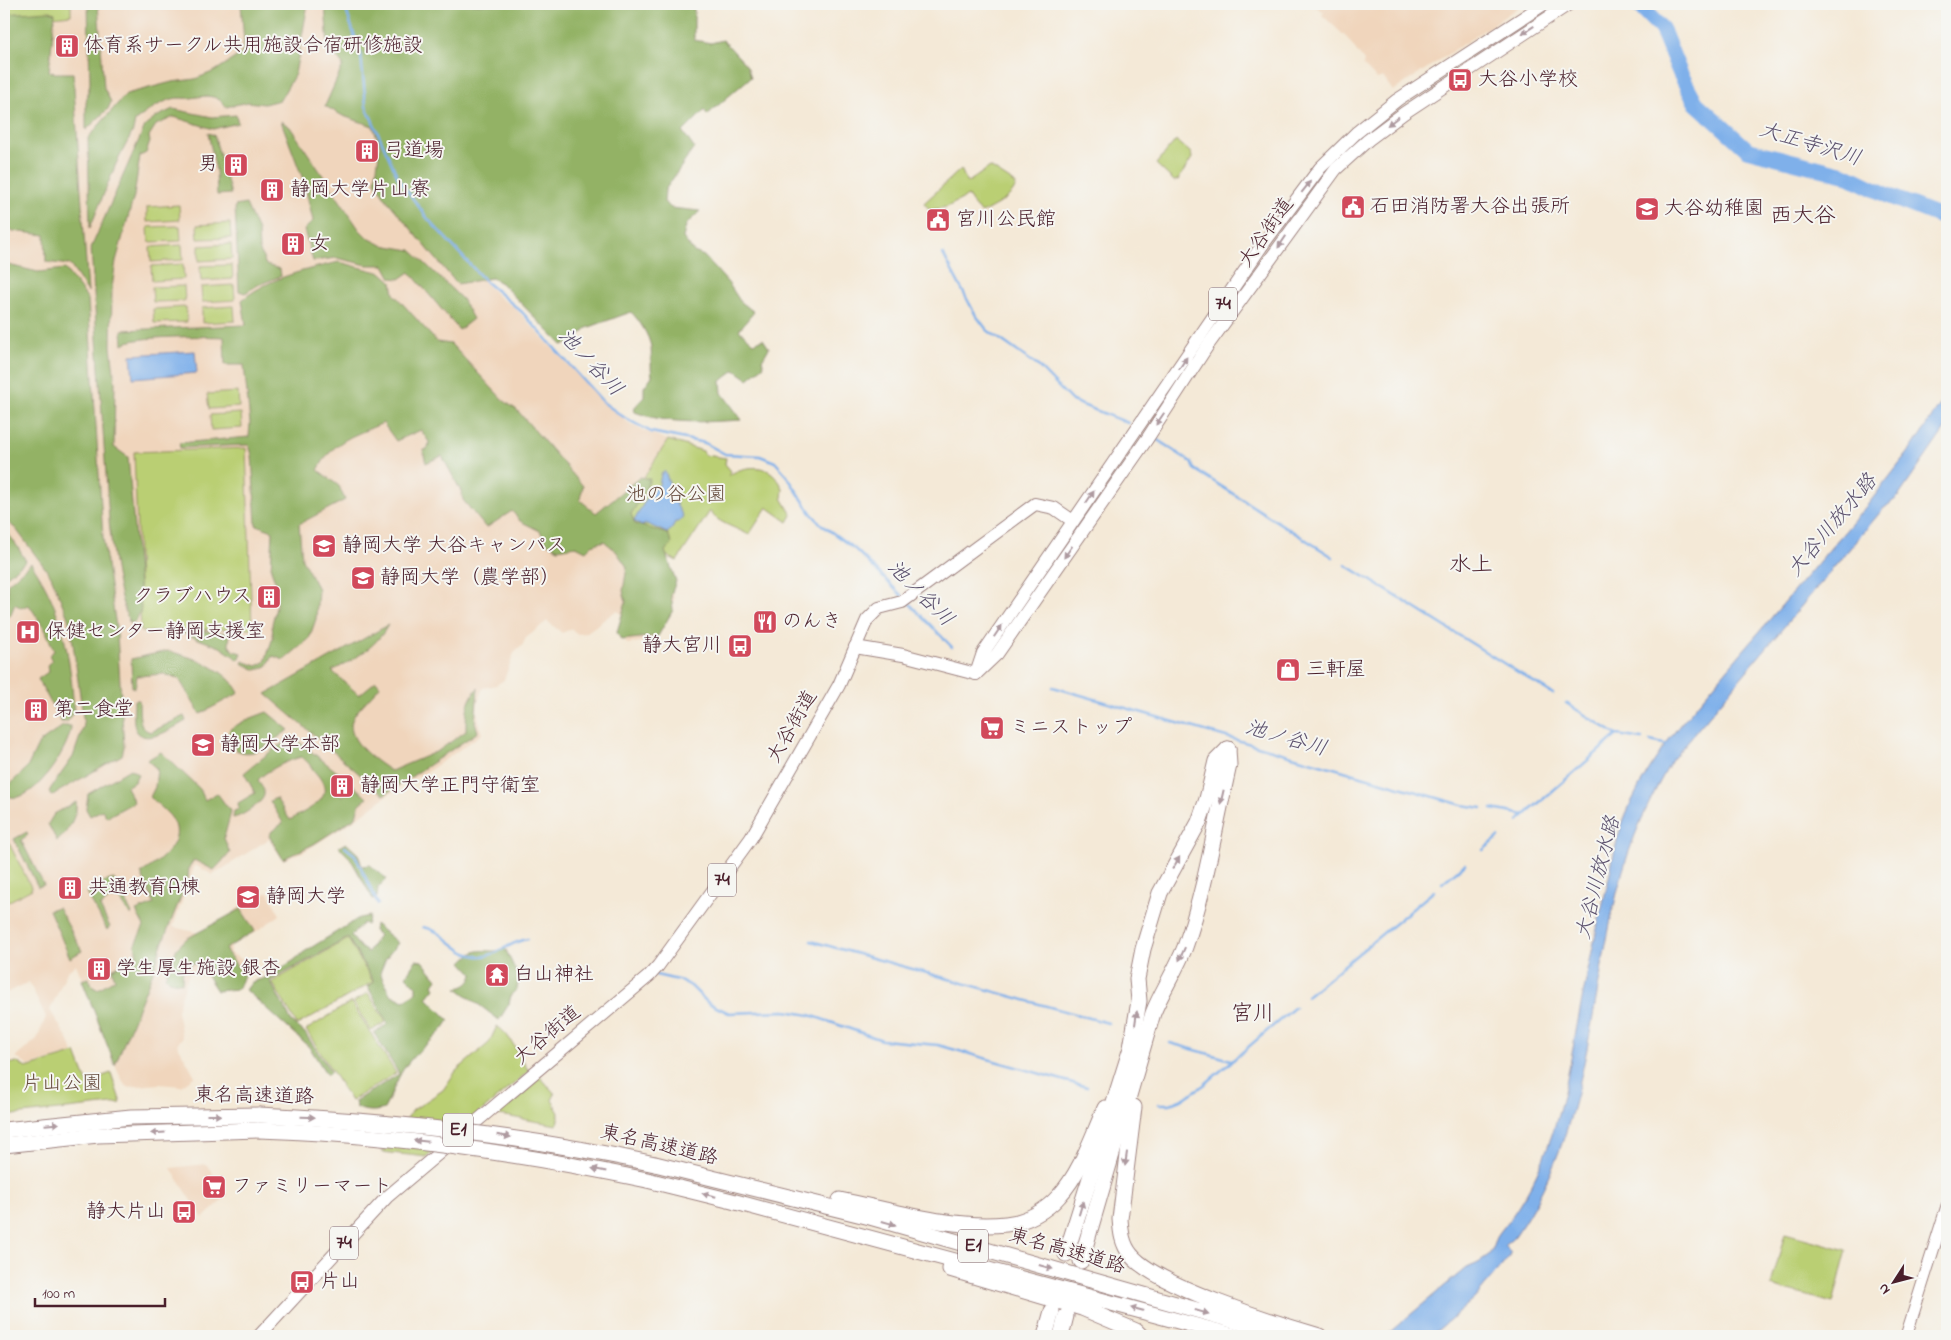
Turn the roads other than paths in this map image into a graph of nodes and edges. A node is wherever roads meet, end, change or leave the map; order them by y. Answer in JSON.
{"nodes":[{"id":1,"x":1544,"y":4,"type":"edge"},
{"id":2,"x":1569,"y":4,"type":"edge"},
{"id":3,"x":1073,"y":521,"type":"junction"},
{"id":4,"x":855,"y":647,"type":"junction"},
{"id":5,"x":976,"y":674,"type":"junction"},
{"id":6,"x":1135,"y":1056,"type":"junction"},
{"id":7,"x":259,"y":1123,"type":"junction"},
{"id":8,"x":4,"y":1130,"type":"edge"},
{"id":9,"x":4,"y":1145,"type":"edge"},
{"id":10,"x":705,"y":1176,"type":"junction"},
{"id":11,"x":732,"y":1201,"type":"junction"},
{"id":12,"x":1947,"y":1206,"type":"edge"},
{"id":13,"x":1066,"y":1254,"type":"dead end"},
{"id":14,"x":1081,"y":1261,"type":"dead end"},
{"id":15,"x":259,"y":1336,"type":"edge"},
{"id":16,"x":1045,"y":1336,"type":"edge"},
{"id":17,"x":1061,"y":1336,"type":"edge"},
{"id":18,"x":1141,"y":1336,"type":"edge"},
{"id":19,"x":1234,"y":1336,"type":"edge"},
{"id":20,"x":1288,"y":1336,"type":"edge"},
{"id":21,"x":1317,"y":1336,"type":"edge"},
{"id":22,"x":1906,"y":1336,"type":"edge"}],
"edges":[{"from":3,"to":1,"type":"main road","name":"大谷街道","number":"74","one_way":true},
{"from":2,"to":5,"type":"main road","name":"大谷街道","number":"74","one_way":true},
{"from":3,"to":4,"type":"main road","name":"大谷街道","number":"74"},
{"from":5,"to":3,"type":"main road","name":"大谷街道","number":"74","one_way":true},
{"from":4,"to":5,"type":"main road"},
{"from":4,"to":15,"type":"main road","name":"大谷街道","number":"74"},
{"from":6,"to":6,"type":"highway","one_way":true},
{"from":6,"to":10,"type":"highway"},
{"from":13,"to":6,"type":"highway","one_way":true},
{"from":6,"to":14,"type":"highway"},
{"from":6,"to":21,"type":"highway","one_way":true},
{"from":8,"to":7,"type":"highway","name":"東名高速道路","number":"E1","one_way":true},
{"from":7,"to":9,"type":"highway","name":"東名高速道路","number":"E1","one_way":true},
{"from":7,"to":10,"type":"highway","name":"東名高速道路","number":"E1","one_way":true,"bridge":true},
{"from":11,"to":7,"type":"highway","name":"東名高速道路","number":"E1","one_way":true,"bridge":true},
{"from":10,"to":20,"type":"highway","name":"東名高速道路","number":"E1","one_way":true},
{"from":11,"to":18,"type":"highway"},
{"from":19,"to":11,"type":"highway","name":"東名高速道路","number":"E1","one_way":true},
{"from":12,"to":22,"type":"main road"},
{"from":16,"to":17,"type":"highway"}]}
